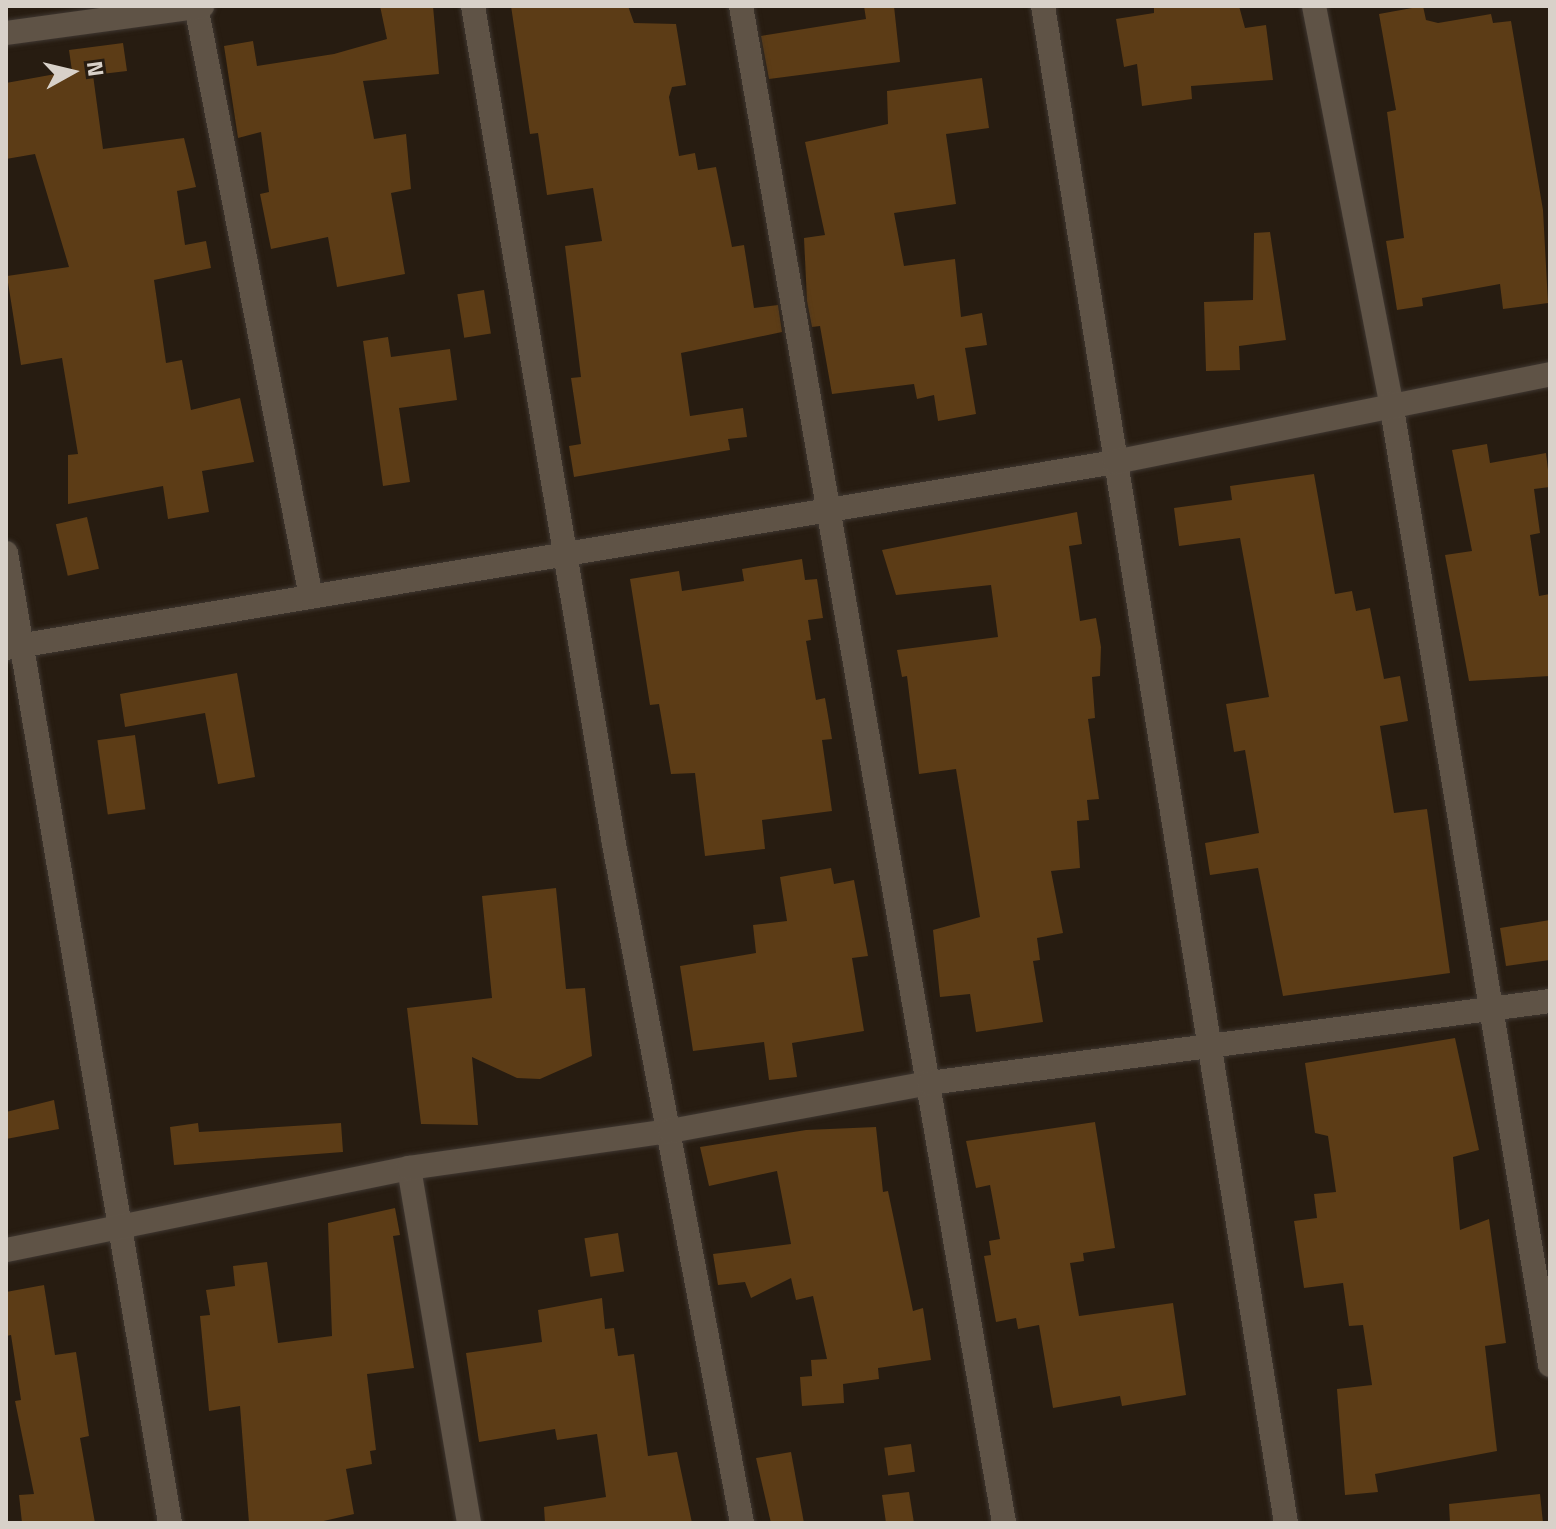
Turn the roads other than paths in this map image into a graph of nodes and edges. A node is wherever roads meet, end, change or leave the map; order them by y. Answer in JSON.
{"nodes":[{"id":1,"x":198,"y":6,"type":"edge"},
{"id":2,"x":473,"y":6,"type":"edge"},
{"id":3,"x":741,"y":6,"type":"edge"},
{"id":4,"x":1043,"y":6,"type":"edge"},
{"id":5,"x":1314,"y":6,"type":"edge"},
{"id":6,"x":6,"y":33,"type":"edge"},
{"id":7,"x":1550,"y":374,"type":"edge"},
{"id":8,"x":1391,"y":403,"type":"junction"},
{"id":9,"x":1115,"y":462,"type":"junction"},
{"id":10,"x":833,"y":509,"type":"junction"},
{"id":11,"x":6,"y":553,"type":"edge"},
{"id":12,"x":565,"y":554,"type":"junction"},
{"id":13,"x":311,"y":597,"type":"junction"},
{"id":14,"x":14,"y":646,"type":"edge"},
{"id":15,"x":1550,"y":1001,"type":"edge"},
{"id":16,"x":1492,"y":1011,"type":"junction"},
{"id":17,"x":1209,"y":1046,"type":"junction"},
{"id":18,"x":929,"y":1083,"type":"junction"},
{"id":19,"x":670,"y":1131,"type":"junction"},
{"id":20,"x":409,"y":1168,"type":"junction"},
{"id":21,"x":119,"y":1227,"type":"junction"},
{"id":22,"x":6,"y":1250,"type":"edge"},
{"id":23,"x":1550,"y":1365,"type":"edge"},
{"id":24,"x":170,"y":1523,"type":"edge"},
{"id":25,"x":469,"y":1523,"type":"edge"},
{"id":26,"x":742,"y":1523,"type":"edge"},
{"id":27,"x":1004,"y":1523,"type":"edge"},
{"id":28,"x":1286,"y":1523,"type":"edge"}],
"edges":[{"from":1,"to":6,"type":"street"},
{"from":1,"to":13,"type":"street"},
{"from":2,"to":12,"type":"street"},
{"from":3,"to":10,"type":"street"},
{"from":4,"to":9,"type":"street"},
{"from":5,"to":8,"type":"street"},
{"from":7,"to":8,"type":"street"},
{"from":8,"to":9,"type":"street"},
{"from":8,"to":16,"type":"street"},
{"from":9,"to":10,"type":"street"},
{"from":9,"to":17,"type":"street"},
{"from":10,"to":12,"type":"street"},
{"from":10,"to":18,"type":"street"},
{"from":11,"to":14,"type":"street"},
{"from":12,"to":13,"type":"street"},
{"from":12,"to":19,"type":"street"},
{"from":13,"to":14,"type":"street"},
{"from":14,"to":21,"type":"street"},
{"from":15,"to":16,"type":"street"},
{"from":16,"to":17,"type":"street"},
{"from":16,"to":23,"type":"street"},
{"from":17,"to":18,"type":"street"},
{"from":17,"to":28,"type":"street"},
{"from":18,"to":19,"type":"street"},
{"from":18,"to":27,"type":"street"},
{"from":19,"to":20,"type":"street"},
{"from":19,"to":26,"type":"street"},
{"from":20,"to":21,"type":"street"},
{"from":20,"to":25,"type":"street"},
{"from":21,"to":22,"type":"street"},
{"from":21,"to":24,"type":"street"}]}
